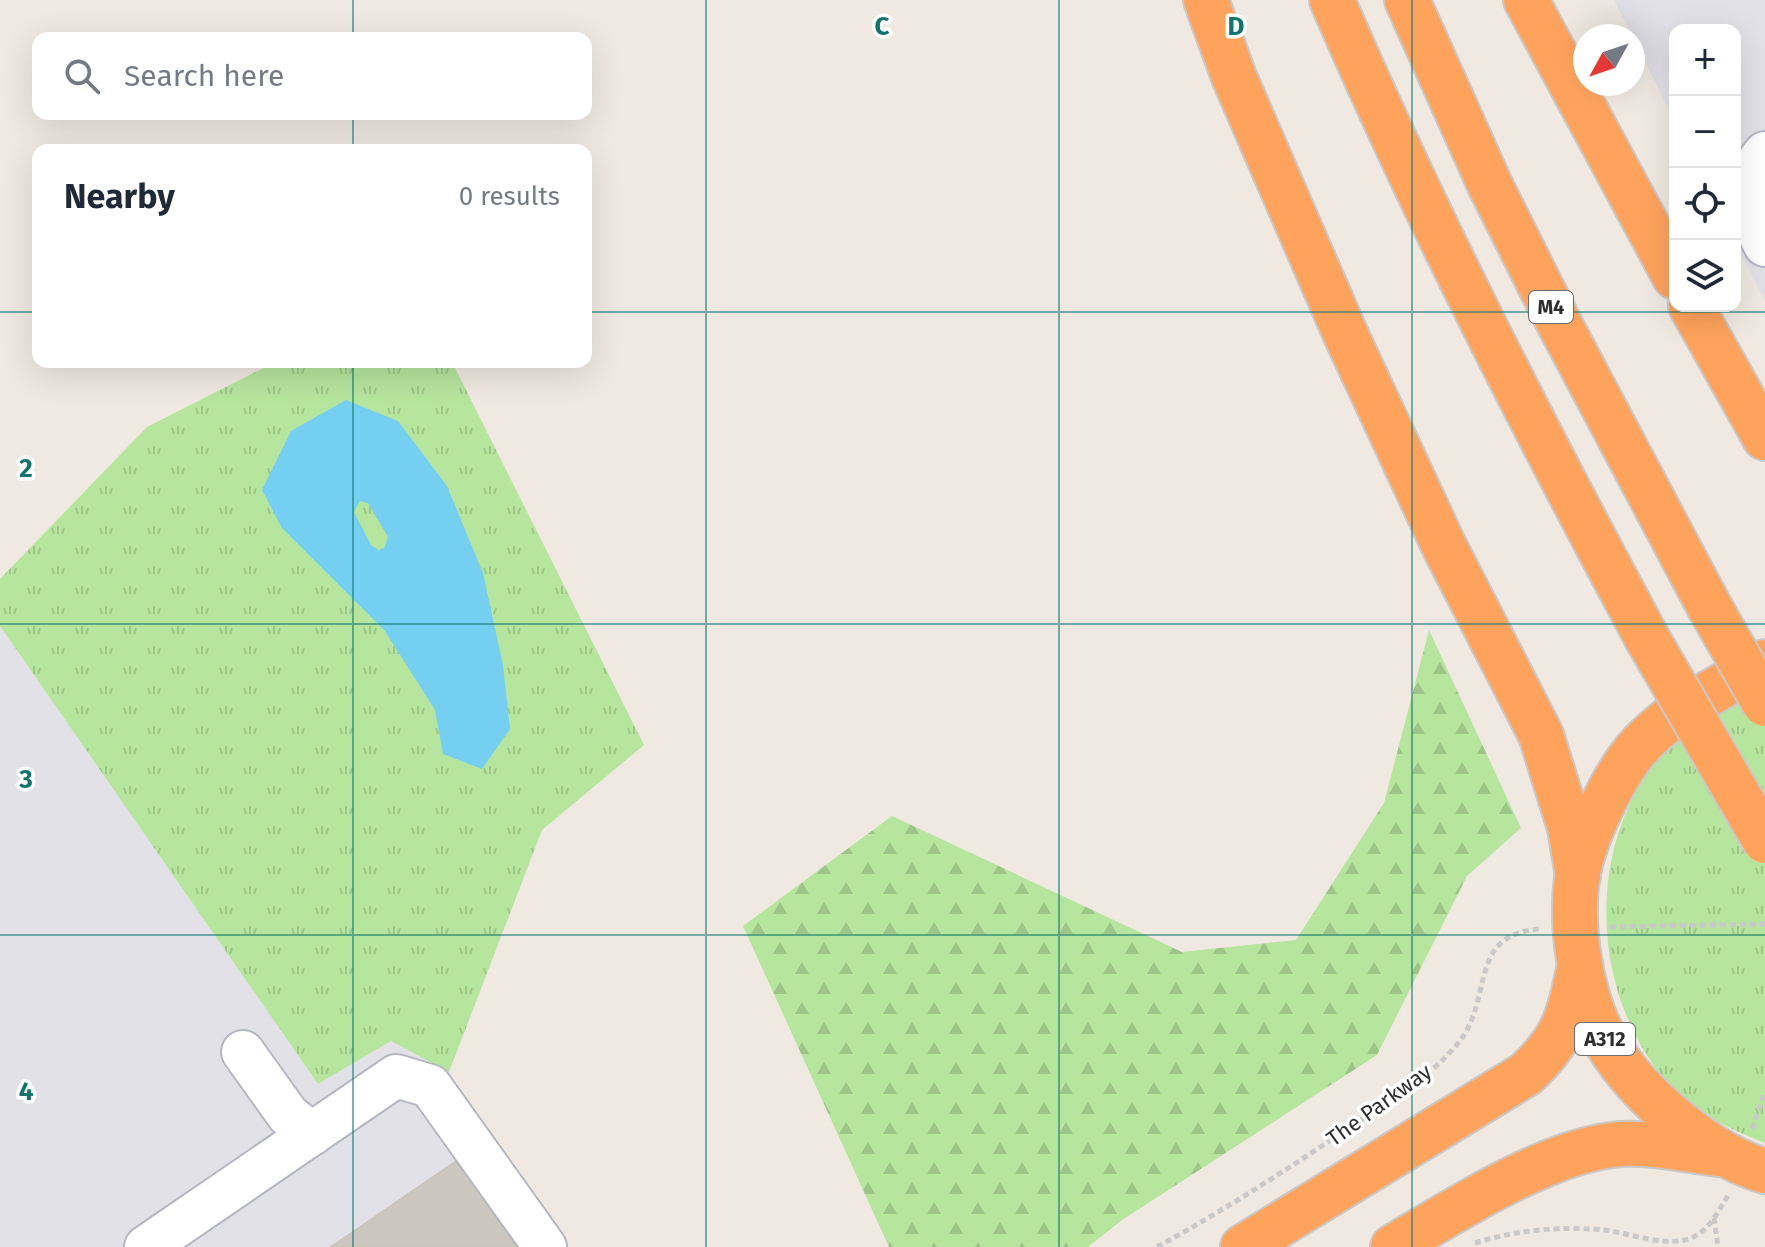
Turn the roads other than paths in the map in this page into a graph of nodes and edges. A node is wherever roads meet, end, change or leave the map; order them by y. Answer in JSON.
{"nodes":[{"id":1,"x":1206,"y":0,"type":"edge"},
{"id":2,"x":1332,"y":0,"type":"edge"},
{"id":3,"x":1407,"y":0,"type":"edge"},
{"id":4,"x":1526,"y":0,"type":"edge"},
{"id":5,"x":1765,"y":153,"type":"edge"},
{"id":6,"x":1765,"y":245,"type":"edge"},
{"id":7,"x":1669,"y":266,"type":"edge"},
{"id":8,"x":1694,"y":312,"type":"edge"},
{"id":9,"x":1765,"y":438,"type":"edge"},
{"id":10,"x":1765,"y":662,"type":"edge"},
{"id":11,"x":1765,"y":704,"type":"edge"},
{"id":12,"x":1765,"y":841,"type":"edge"},
{"id":13,"x":1578,"y":876,"type":"junction"},
{"id":14,"x":1580,"y":965,"type":"junction"},
{"id":15,"x":243,"y":1052,"type":"dead end"},
{"id":16,"x":312,"y":1134,"type":"junction"},
{"id":17,"x":1748,"y":1167,"type":"edge"},
{"id":18,"x":146,"y":1247,"type":"edge"},
{"id":19,"x":545,"y":1247,"type":"edge"},
{"id":20,"x":1243,"y":1247,"type":"edge"},
{"id":21,"x":1393,"y":1247,"type":"edge"}],
"edges":[{"from":1,"to":13,"type":"highway"},
{"from":2,"to":12,"type":"highway","bridge":true},
{"from":3,"to":11,"type":"highway","number":"M4","bridge":true},
{"from":4,"to":7,"type":"highway"},
{"from":5,"to":6,"type":"lane"},
{"from":8,"to":9,"type":"highway"},
{"from":10,"to":13,"type":"highway","number":"A312"},
{"from":13,"to":14,"type":"highway","number":"A312"},
{"from":14,"to":17,"type":"highway","number":"A312"},
{"from":14,"to":20,"type":"highway","name":"The Parkway","number":"A312"},
{"from":15,"to":16,"type":"lane"},
{"from":16,"to":18,"type":"lane"},
{"from":16,"to":19,"type":"lane"},
{"from":17,"to":21,"type":"highway"}]}
